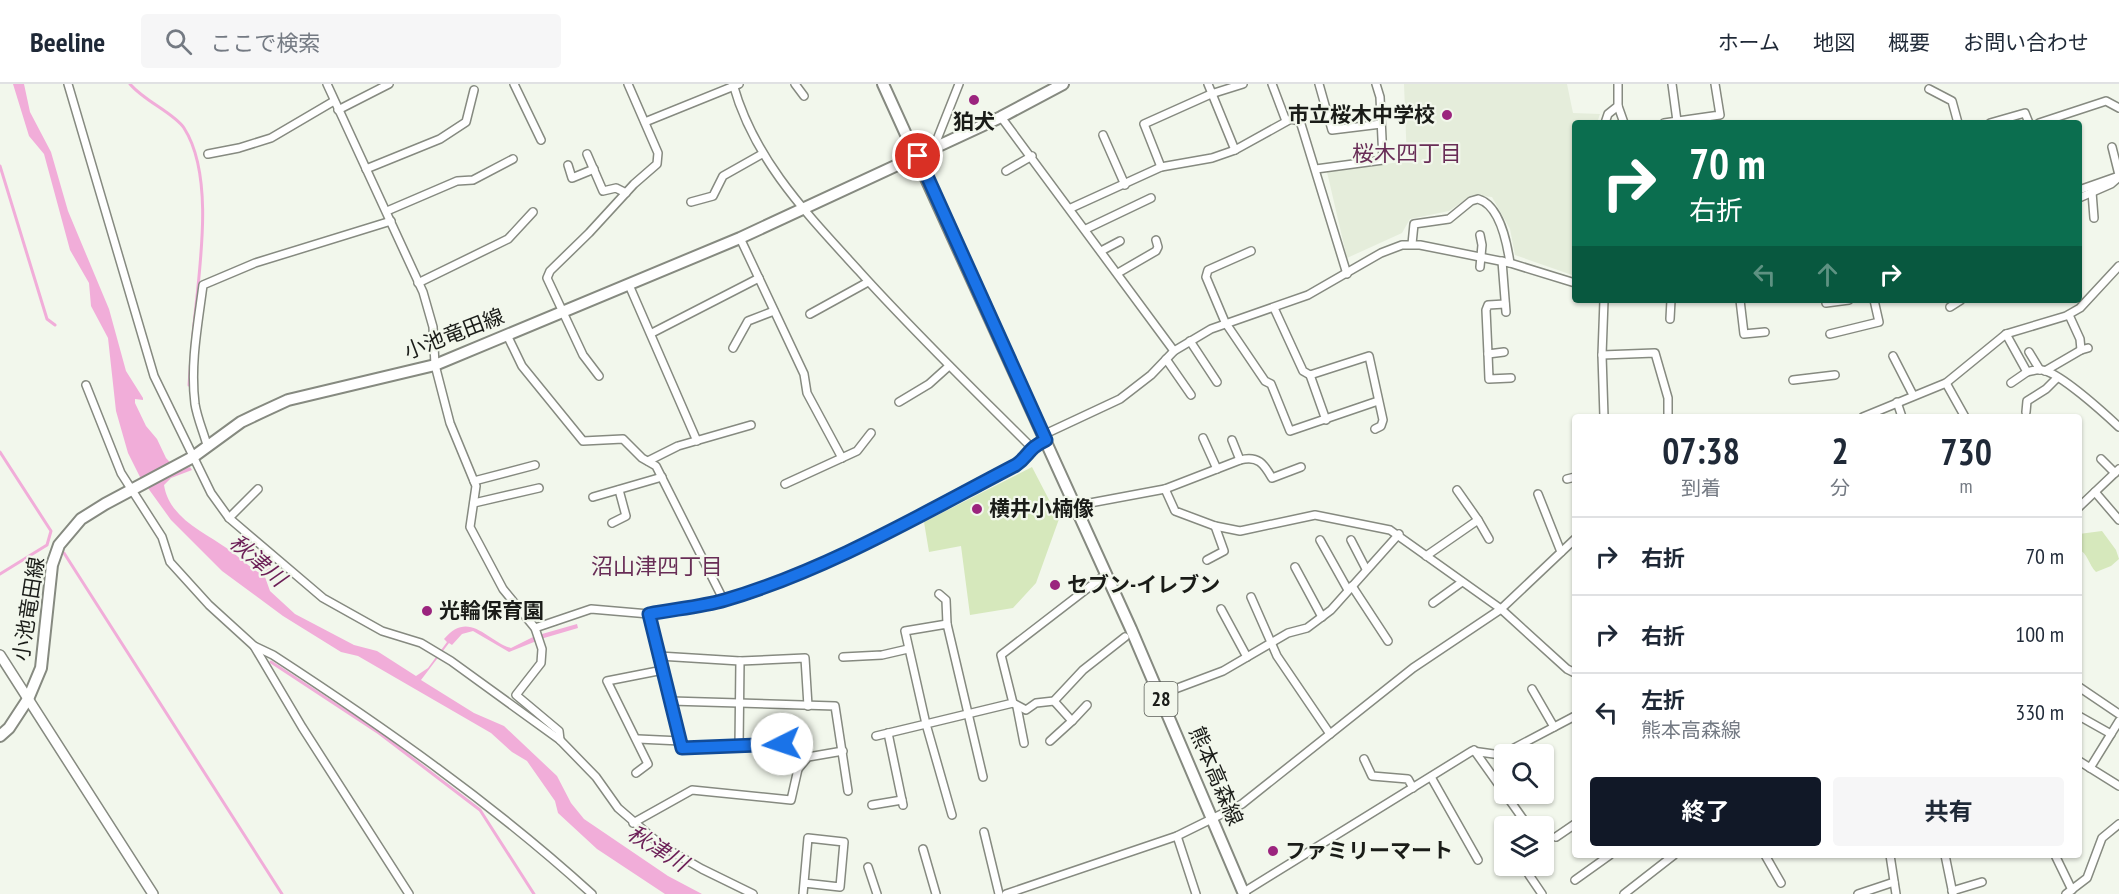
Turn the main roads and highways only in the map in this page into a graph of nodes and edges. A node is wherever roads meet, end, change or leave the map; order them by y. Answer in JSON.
{"nodes":[{"id":1,"x":883,"y":84,"type":"edge"},
{"id":2,"x":1063,"y":84,"type":"edge"},
{"id":3,"x":918,"y":156,"type":"junction"},
{"id":4,"x":0,"y":736,"type":"edge"},
{"id":5,"x":1244,"y":893,"type":"edge"}],
"edges":[{"from":1,"to":3,"type":"main road","name":"熊本高森線","number":"28"},
{"from":2,"to":3,"type":"main road","name":"小池竜田線"},
{"from":3,"to":4,"type":"main road","name":"小池竜田線"},
{"from":3,"to":5,"type":"main road","name":"熊本高森線","number":"28"}]}
